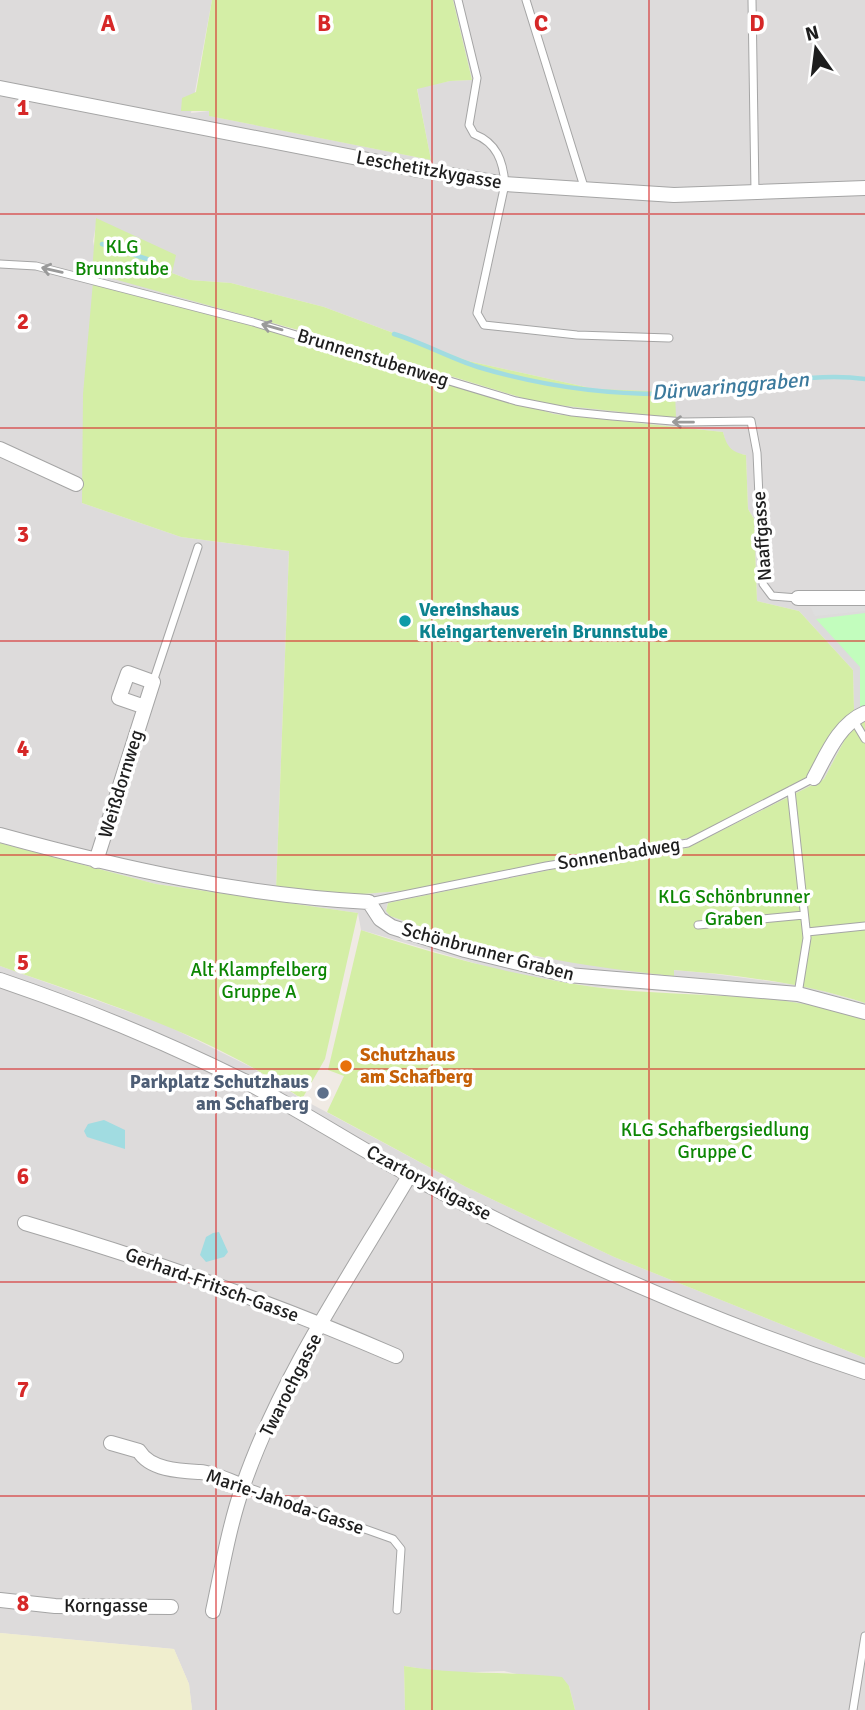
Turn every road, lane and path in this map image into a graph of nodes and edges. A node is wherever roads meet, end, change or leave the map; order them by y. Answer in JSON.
{"nodes":[{"id":1,"x":458,"y":0,"type":"edge"},
{"id":2,"x":526,"y":0,"type":"edge"},
{"id":3,"x":752,"y":0,"type":"edge"},
{"id":4,"x":0,"y":88,"type":"edge"},
{"id":5,"x":505,"y":184,"type":"junction"},
{"id":6,"x":865,"y":188,"type":"edge"},
{"id":7,"x":585,"y":190,"type":"junction"},
{"id":8,"x":755,"y":192,"type":"junction"},
{"id":9,"x":0,"y":264,"type":"edge"},
{"id":10,"x":669,"y":338,"type":"dead end"},
{"id":11,"x":751,"y":421,"type":"joint"},
{"id":12,"x":0,"y":449,"type":"edge"},
{"id":13,"x":76,"y":484,"type":"dead end"},
{"id":14,"x":198,"y":547,"type":"dead end"},
{"id":15,"x":797,"y":598,"type":"joint"},
{"id":16,"x":865,"y":598,"type":"edge"},
{"id":17,"x":153,"y":682,"type":"junction"},
{"id":18,"x":145,"y":707,"type":"junction"},
{"id":19,"x":859,"y":716,"type":"edge"},
{"id":20,"x":865,"y":739,"type":"edge"},
{"id":21,"x":814,"y":778,"type":"joint"},
{"id":22,"x":791,"y":790,"type":"junction"},
{"id":23,"x":0,"y":835,"type":"edge"},
{"id":24,"x":96,"y":861,"type":"junction"},
{"id":25,"x":369,"y":902,"type":"junction"},
{"id":26,"x":804,"y":915,"type":"junction"},
{"id":27,"x":698,"y":925,"type":"dead end"},
{"id":28,"x":865,"y":926,"type":"edge"},
{"id":29,"x":807,"y":932,"type":"junction"},
{"id":30,"x":0,"y":980,"type":"edge"},
{"id":31,"x":798,"y":994,"type":"junction"},
{"id":32,"x":862,"y":1008,"type":"edge"},
{"id":33,"x":410,"y":1176,"type":"junction"},
{"id":34,"x":25,"y":1223,"type":"dead end"},
{"id":35,"x":321,"y":1324,"type":"junction"},
{"id":36,"x":396,"y":1356,"type":"dead end"},
{"id":37,"x":865,"y":1372,"type":"edge"},
{"id":38,"x":111,"y":1443,"type":"dead end"},
{"id":39,"x":243,"y":1486,"type":"junction"},
{"id":40,"x":0,"y":1600,"type":"edge"},
{"id":41,"x":171,"y":1607,"type":"dead end"},
{"id":42,"x":397,"y":1610,"type":"dead end"},
{"id":43,"x":213,"y":1611,"type":"dead end"},
{"id":44,"x":865,"y":1636,"type":"edge"},
{"id":45,"x":853,"y":1710,"type":"edge"}],
"edges":[{"from":1,"to":5,"type":"lane"},
{"from":2,"to":7,"type":"lane"},
{"from":3,"to":8,"type":"lane"},
{"from":4,"to":5,"type":"street","name":"Leschetitzkygasse"},
{"from":5,"to":7,"type":"street","name":"Leschetitzkygasse"},
{"from":5,"to":10,"type":"lane"},
{"from":6,"to":8,"type":"street","name":"Leschetitzkygasse"},
{"from":7,"to":8,"type":"street","name":"Leschetitzkygasse"},
{"from":11,"to":9,"type":"lane","name":"Brunnenstubenweg","one_way":true},
{"from":11,"to":15,"type":"lane","name":"Naaffgasse"},
{"from":12,"to":13,"type":"street"},
{"from":14,"to":17,"type":"lane","name":"Weißdornweg"},
{"from":15,"to":16,"type":"street","name":"Naaffgasse"},
{"from":17,"to":18,"type":"street","name":"Weißdornweg"},
{"from":17,"to":18,"type":"street","name":"Weißdornweg"},
{"from":18,"to":24,"type":"street","name":"Weißdornweg"},
{"from":19,"to":20,"type":"lane"},
{"from":19,"to":21,"type":"street","name":"Sonnenbadweg"},
{"from":21,"to":22,"type":"lane","name":"Sonnenbadweg"},
{"from":22,"to":25,"type":"lane","name":"Sonnenbadweg"},
{"from":22,"to":26,"type":"lane"},
{"from":23,"to":24,"type":"street"},
{"from":24,"to":25,"type":"street"},
{"from":25,"to":31,"type":"street","name":"Schönbrunner Graben"},
{"from":26,"to":27,"type":"lane"},
{"from":26,"to":29,"type":"lane"},
{"from":28,"to":29,"type":"lane"},
{"from":29,"to":31,"type":"lane"},
{"from":30,"to":33,"type":"street","name":"Czartoryskigasse"},
{"from":31,"to":32,"type":"street","name":"Schönbrunner Graben"},
{"from":33,"to":35,"type":"street","name":"Twarochgasse"},
{"from":33,"to":37,"type":"street","name":"Czartoryskigasse"},
{"from":34,"to":35,"type":"street","name":"Gerhard-Fritsch-Gasse"},
{"from":35,"to":36,"type":"street","name":"Gerhard-Fritsch-Gasse"},
{"from":35,"to":39,"type":"street","name":"Twarochgasse"},
{"from":38,"to":39,"type":"street","name":"Marie-Jahoda-Gasse"},
{"from":39,"to":42,"type":"lane","name":"Marie-Jahoda-Gasse"},
{"from":39,"to":43,"type":"street","name":"Twarochgasse"},
{"from":40,"to":41,"type":"street","name":"Korngasse"},
{"from":44,"to":45,"type":"lane"}]}
